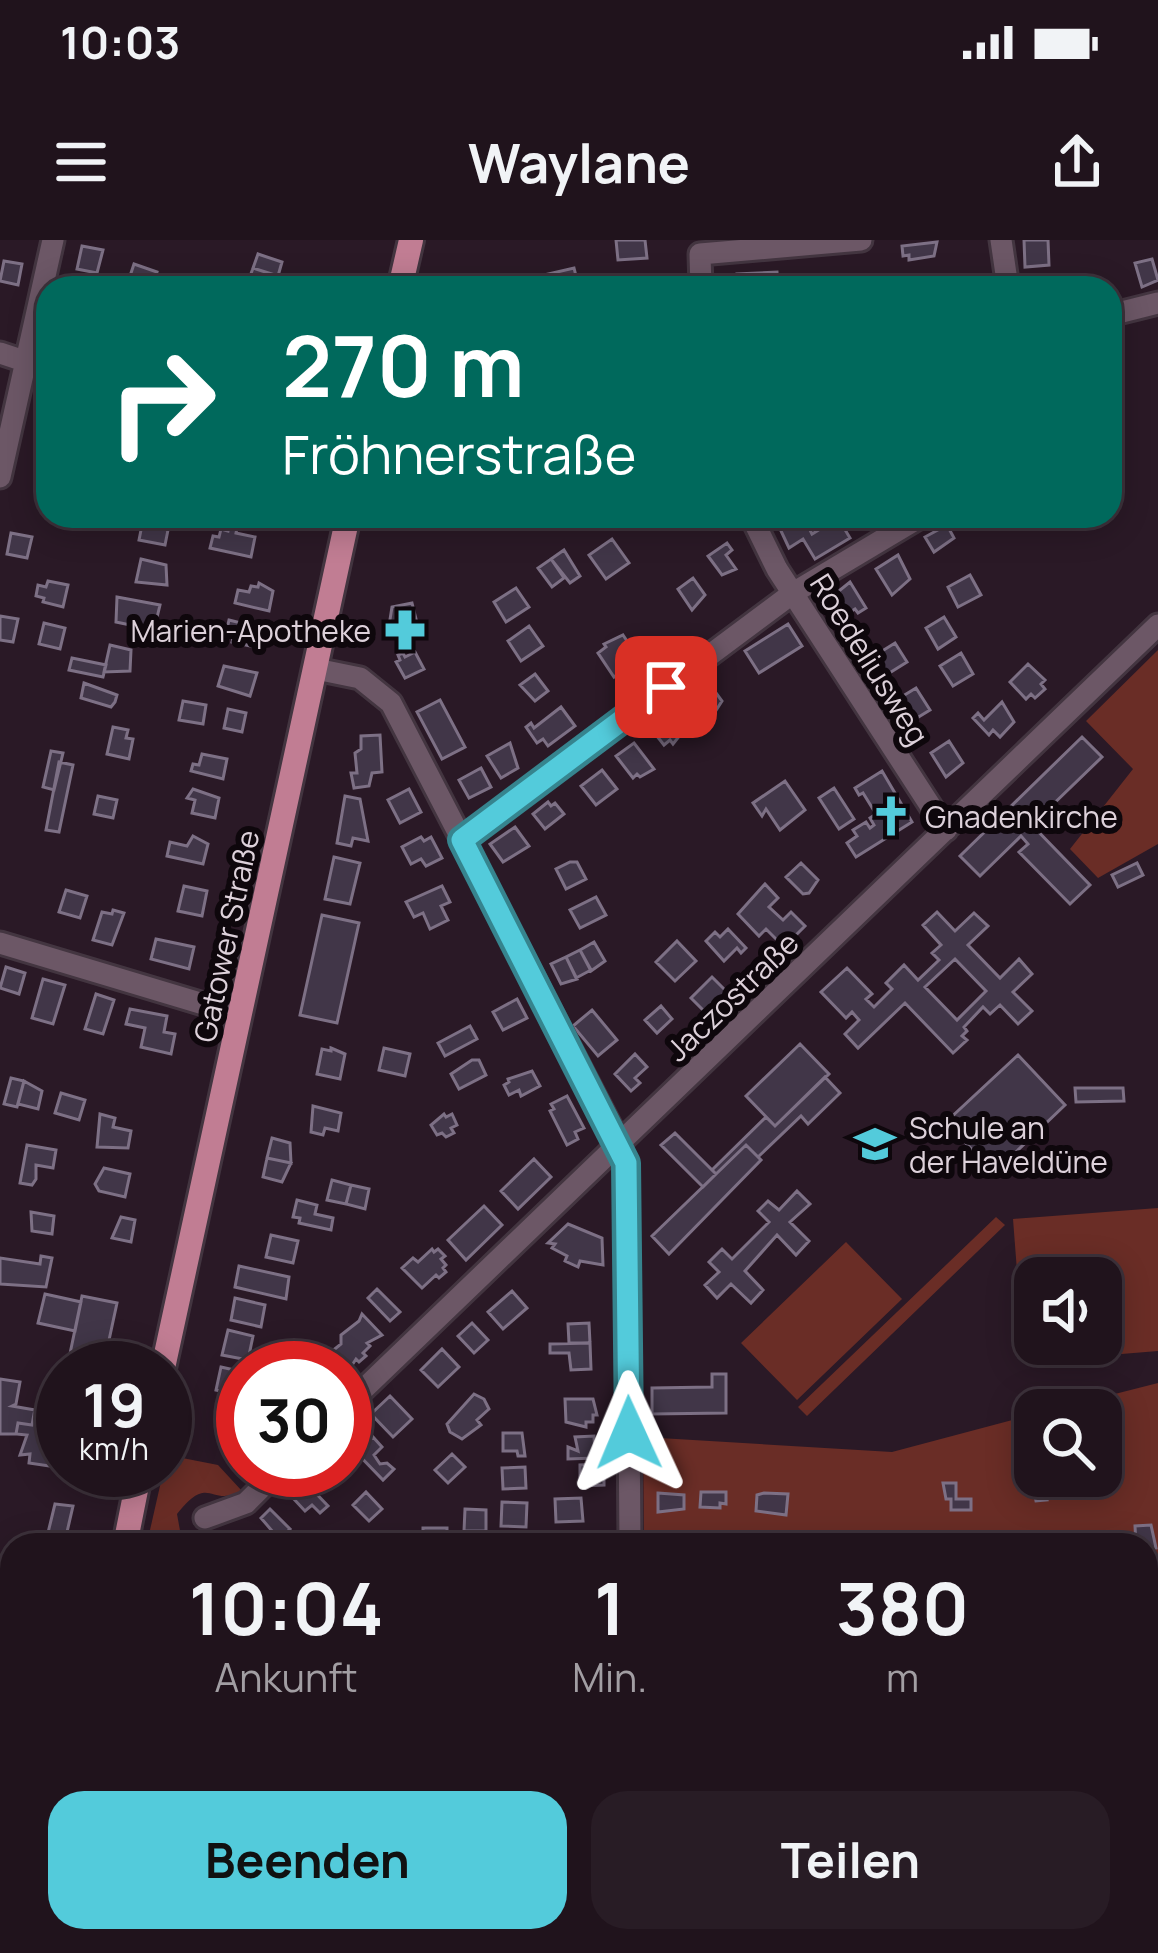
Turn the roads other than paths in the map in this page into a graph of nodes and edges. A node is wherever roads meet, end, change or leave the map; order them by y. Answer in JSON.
{"nodes":[{"id":1,"x":53,"y":240,"type":"edge"},
{"id":2,"x":411,"y":240,"type":"edge"},
{"id":3,"x":861,"y":240,"type":"edge"},
{"id":4,"x":1001,"y":240,"type":"edge"},
{"id":5,"x":45,"y":276,"type":"edge"},
{"id":6,"x":403,"y":276,"type":"edge"},
{"id":7,"x":701,"y":276,"type":"edge"},
{"id":8,"x":1006,"y":276,"type":"edge"},
{"id":9,"x":1158,"y":302,"type":"edge"},
{"id":10,"x":1122,"y":312,"type":"edge"},
{"id":11,"x":36,"y":316,"type":"edge"},
{"id":12,"x":0,"y":352,"type":"edge"},
{"id":13,"x":26,"y":361,"type":"junction"},
{"id":14,"x":36,"y":365,"type":"edge"},
{"id":15,"x":0,"y":477,"type":"edge"},
{"id":16,"x":345,"y":528,"type":"edge"},
{"id":17,"x":758,"y":528,"type":"edge"},
{"id":18,"x":902,"y":528,"type":"edge"},
{"id":19,"x":793,"y":593,"type":"junction"},
{"id":20,"x":1158,"y":625,"type":"edge"},
{"id":21,"x":316,"y":669,"type":"junction"},
{"id":22,"x":946,"y":830,"type":"junction"},
{"id":23,"x":462,"y":840,"type":"junction"},
{"id":24,"x":0,"y":943,"type":"edge"},
{"id":25,"x":240,"y":1015,"type":"junction"},
{"id":26,"x":620,"y":1145,"type":"junction"},
{"id":27,"x":169,"y":1341,"type":"edge"},
{"id":28,"x":372,"y":1381,"type":"edge"},
{"id":29,"x":135,"y":1497,"type":"edge"},
{"id":30,"x":251,"y":1497,"type":"edge"},
{"id":31,"x":206,"y":1518,"type":"dead end"},
{"id":32,"x":127,"y":1533,"type":"edge"},
{"id":33,"x":630,"y":1533,"type":"edge"}],
"edges":[{"from":1,"to":5,"type":"street"},
{"from":2,"to":6,"type":"main road"},
{"from":3,"to":7,"type":"street"},
{"from":4,"to":8,"type":"street"},
{"from":9,"to":10,"type":"street"},
{"from":11,"to":13,"type":"street"},
{"from":12,"to":13,"type":"street"},
{"from":13,"to":14,"type":"street"},
{"from":13,"to":15,"type":"street"},
{"from":16,"to":21,"type":"main road","name":"Gatower Straße"},
{"from":17,"to":19,"type":"street","name":"Roedeliusweg"},
{"from":18,"to":19,"type":"street"},
{"from":19,"to":22,"type":"street","name":"Roedeliusweg"},
{"from":19,"to":23,"type":"street"},
{"from":20,"to":22,"type":"street","name":"Jaczostraße"},
{"from":21,"to":23,"type":"street"},
{"from":21,"to":25,"type":"main road","name":"Gatower Straße"},
{"from":22,"to":26,"type":"street","name":"Jaczostraße"},
{"from":23,"to":26,"type":"street"},
{"from":24,"to":25,"type":"street"},
{"from":25,"to":27,"type":"main road","name":"Gatower Straße"},
{"from":26,"to":28,"type":"street","name":"Jaczostraße"},
{"from":26,"to":33,"type":"street"},
{"from":29,"to":32,"type":"main road"},
{"from":30,"to":31,"type":"street"}]}
